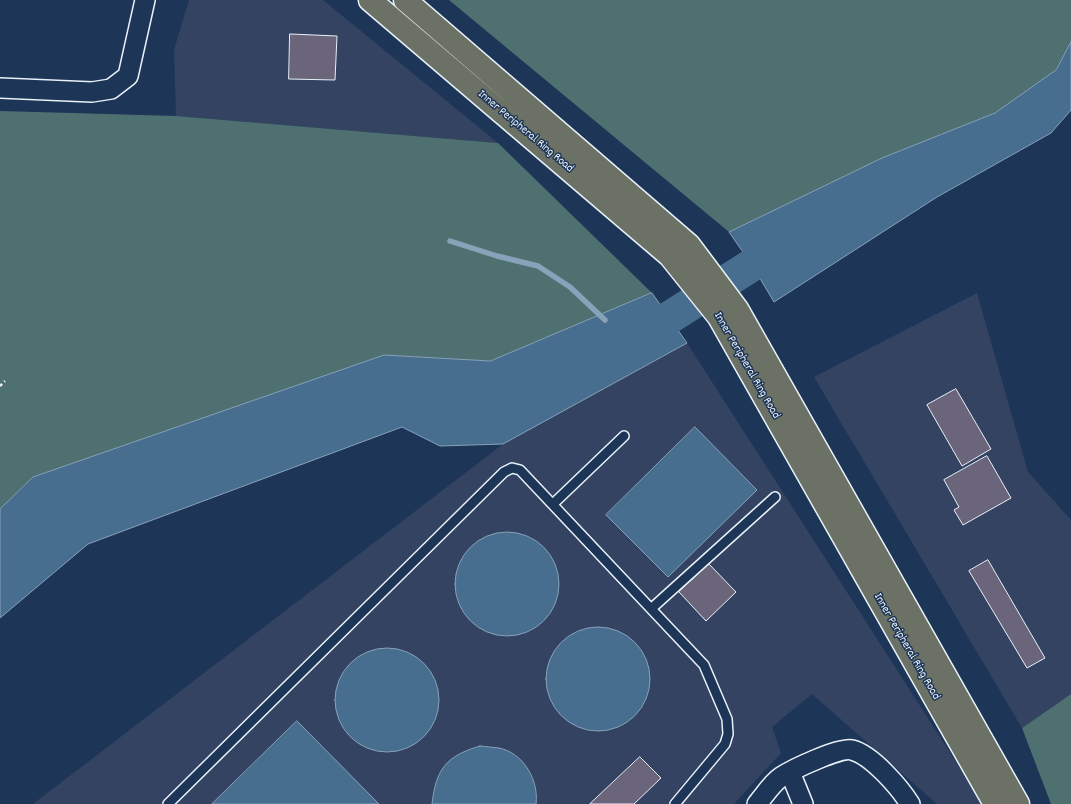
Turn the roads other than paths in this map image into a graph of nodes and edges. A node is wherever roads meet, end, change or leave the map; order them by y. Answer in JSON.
{"nodes":[{"id":1,"x":146,"y":0,"type":"edge"},
{"id":2,"x":370,"y":0,"type":"edge"},
{"id":3,"x":405,"y":0,"type":"edge"},
{"id":4,"x":0,"y":88,"type":"edge"},
{"id":5,"x":728,"y":313,"type":"junction"},
{"id":6,"x":624,"y":436,"type":"dead end"},
{"id":7,"x":775,"y":497,"type":"dead end"},
{"id":8,"x":553,"y":504,"type":"junction"},
{"id":9,"x":652,"y":608,"type":"junction"},
{"id":10,"x":790,"y":772,"type":"junction"},
{"id":11,"x":168,"y":804,"type":"edge"},
{"id":12,"x":676,"y":804,"type":"edge"},
{"id":13,"x":757,"y":804,"type":"edge"},
{"id":14,"x":803,"y":804,"type":"edge"},
{"id":15,"x":910,"y":804,"type":"edge"},
{"id":16,"x":995,"y":804,"type":"edge"},
{"id":17,"x":1018,"y":804,"type":"edge"}],
"edges":[{"from":1,"to":4,"type":"street"},
{"from":2,"to":5,"type":"main road","name":"Inner Peripheral Ring Road"},
{"from":3,"to":5,"type":"main road","name":"Inner Peripheral Ring Road"},
{"from":5,"to":16,"type":"main road","name":"Inner Peripheral Ring Road"},
{"from":5,"to":17,"type":"main road","name":"Inner Peripheral Ring Road"},
{"from":6,"to":8,"type":"lane"},
{"from":7,"to":9,"type":"lane"},
{"from":8,"to":9,"type":"lane"},
{"from":8,"to":11,"type":"lane"},
{"from":9,"to":12,"type":"lane"},
{"from":10,"to":13,"type":"street"},
{"from":10,"to":14,"type":"street"},
{"from":10,"to":15,"type":"street"}]}
